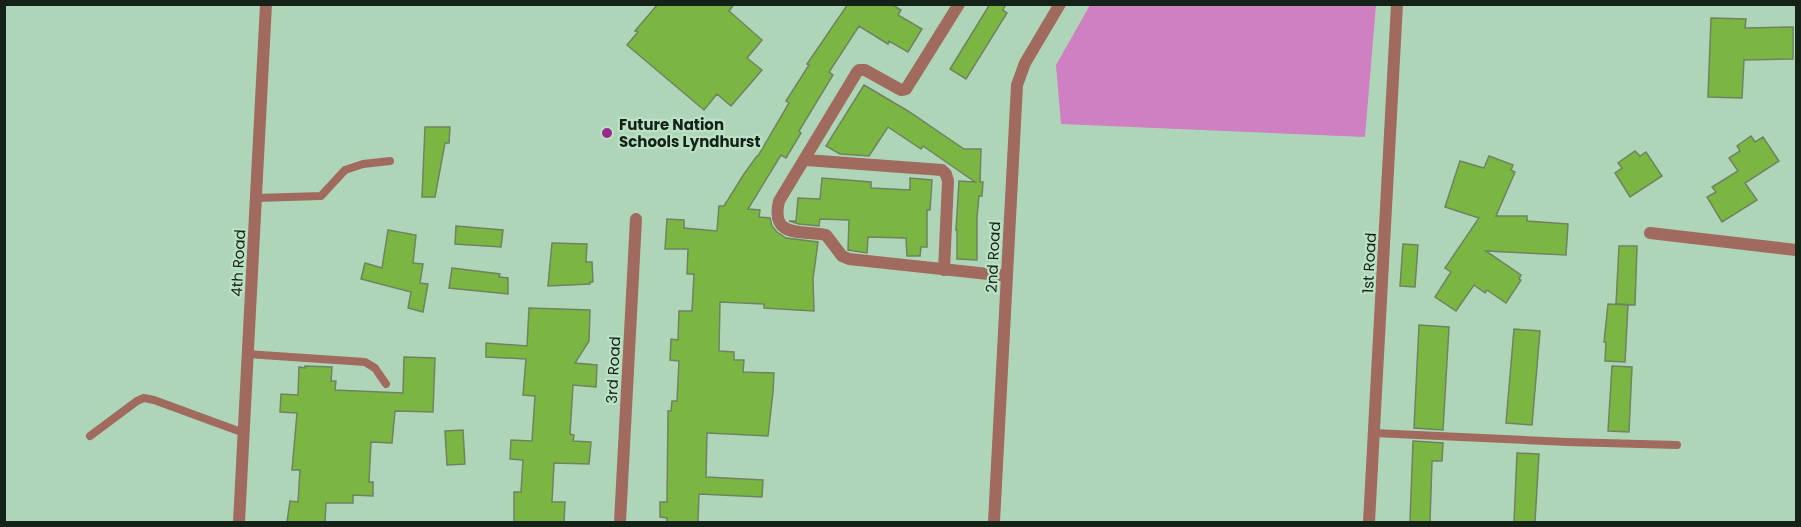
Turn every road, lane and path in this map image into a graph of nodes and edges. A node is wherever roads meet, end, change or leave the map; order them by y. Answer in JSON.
{"nodes":[{"id":1,"x":266,"y":4,"type":"edge"},
{"id":2,"x":1059,"y":4,"type":"edge"},
{"id":3,"x":1397,"y":4,"type":"edge"},
{"id":4,"x":955,"y":6,"type":"edge"},
{"id":5,"x":806,"y":160,"type":"junction"},
{"id":6,"x":390,"y":161,"type":"dead end"},
{"id":7,"x":256,"y":198,"type":"junction"},
{"id":8,"x":636,"y":219,"type":"dead end"},
{"id":9,"x":1650,"y":233,"type":"dead end"},
{"id":10,"x":1797,"y":250,"type":"edge"},
{"id":11,"x":944,"y":270,"type":"junction"},
{"id":12,"x":1007,"y":276,"type":"junction"},
{"id":13,"x":248,"y":354,"type":"junction"},
{"id":14,"x":386,"y":384,"type":"dead end"},
{"id":15,"x":244,"y":433,"type":"junction"},
{"id":16,"x":1374,"y":433,"type":"junction"},
{"id":17,"x":90,"y":436,"type":"dead end"},
{"id":18,"x":1677,"y":445,"type":"dead end"},
{"id":19,"x":239,"y":522,"type":"edge"},
{"id":20,"x":620,"y":522,"type":"edge"},
{"id":21,"x":994,"y":522,"type":"edge"},
{"id":22,"x":1369,"y":522,"type":"edge"}],
"edges":[{"from":1,"to":7,"type":"street","name":"4th Road"},
{"from":2,"to":12,"type":"street","name":"2nd Road"},
{"from":3,"to":16,"type":"street","name":"1st Road"},
{"from":4,"to":5,"type":"street"},
{"from":5,"to":11,"type":"street"},
{"from":5,"to":11,"type":"street"},
{"from":6,"to":7,"type":"lane"},
{"from":7,"to":13,"type":"street","name":"4th Road"},
{"from":8,"to":20,"type":"street","name":"3rd Road"},
{"from":9,"to":10,"type":"street"},
{"from":11,"to":12,"type":"street"},
{"from":12,"to":21,"type":"street","name":"2nd Road"},
{"from":13,"to":14,"type":"lane"},
{"from":13,"to":15,"type":"street","name":"4th Road"},
{"from":15,"to":17,"type":"lane"},
{"from":15,"to":19,"type":"street","name":"4th Road"},
{"from":16,"to":18,"type":"lane"},
{"from":16,"to":22,"type":"street","name":"1st Road"}]}
